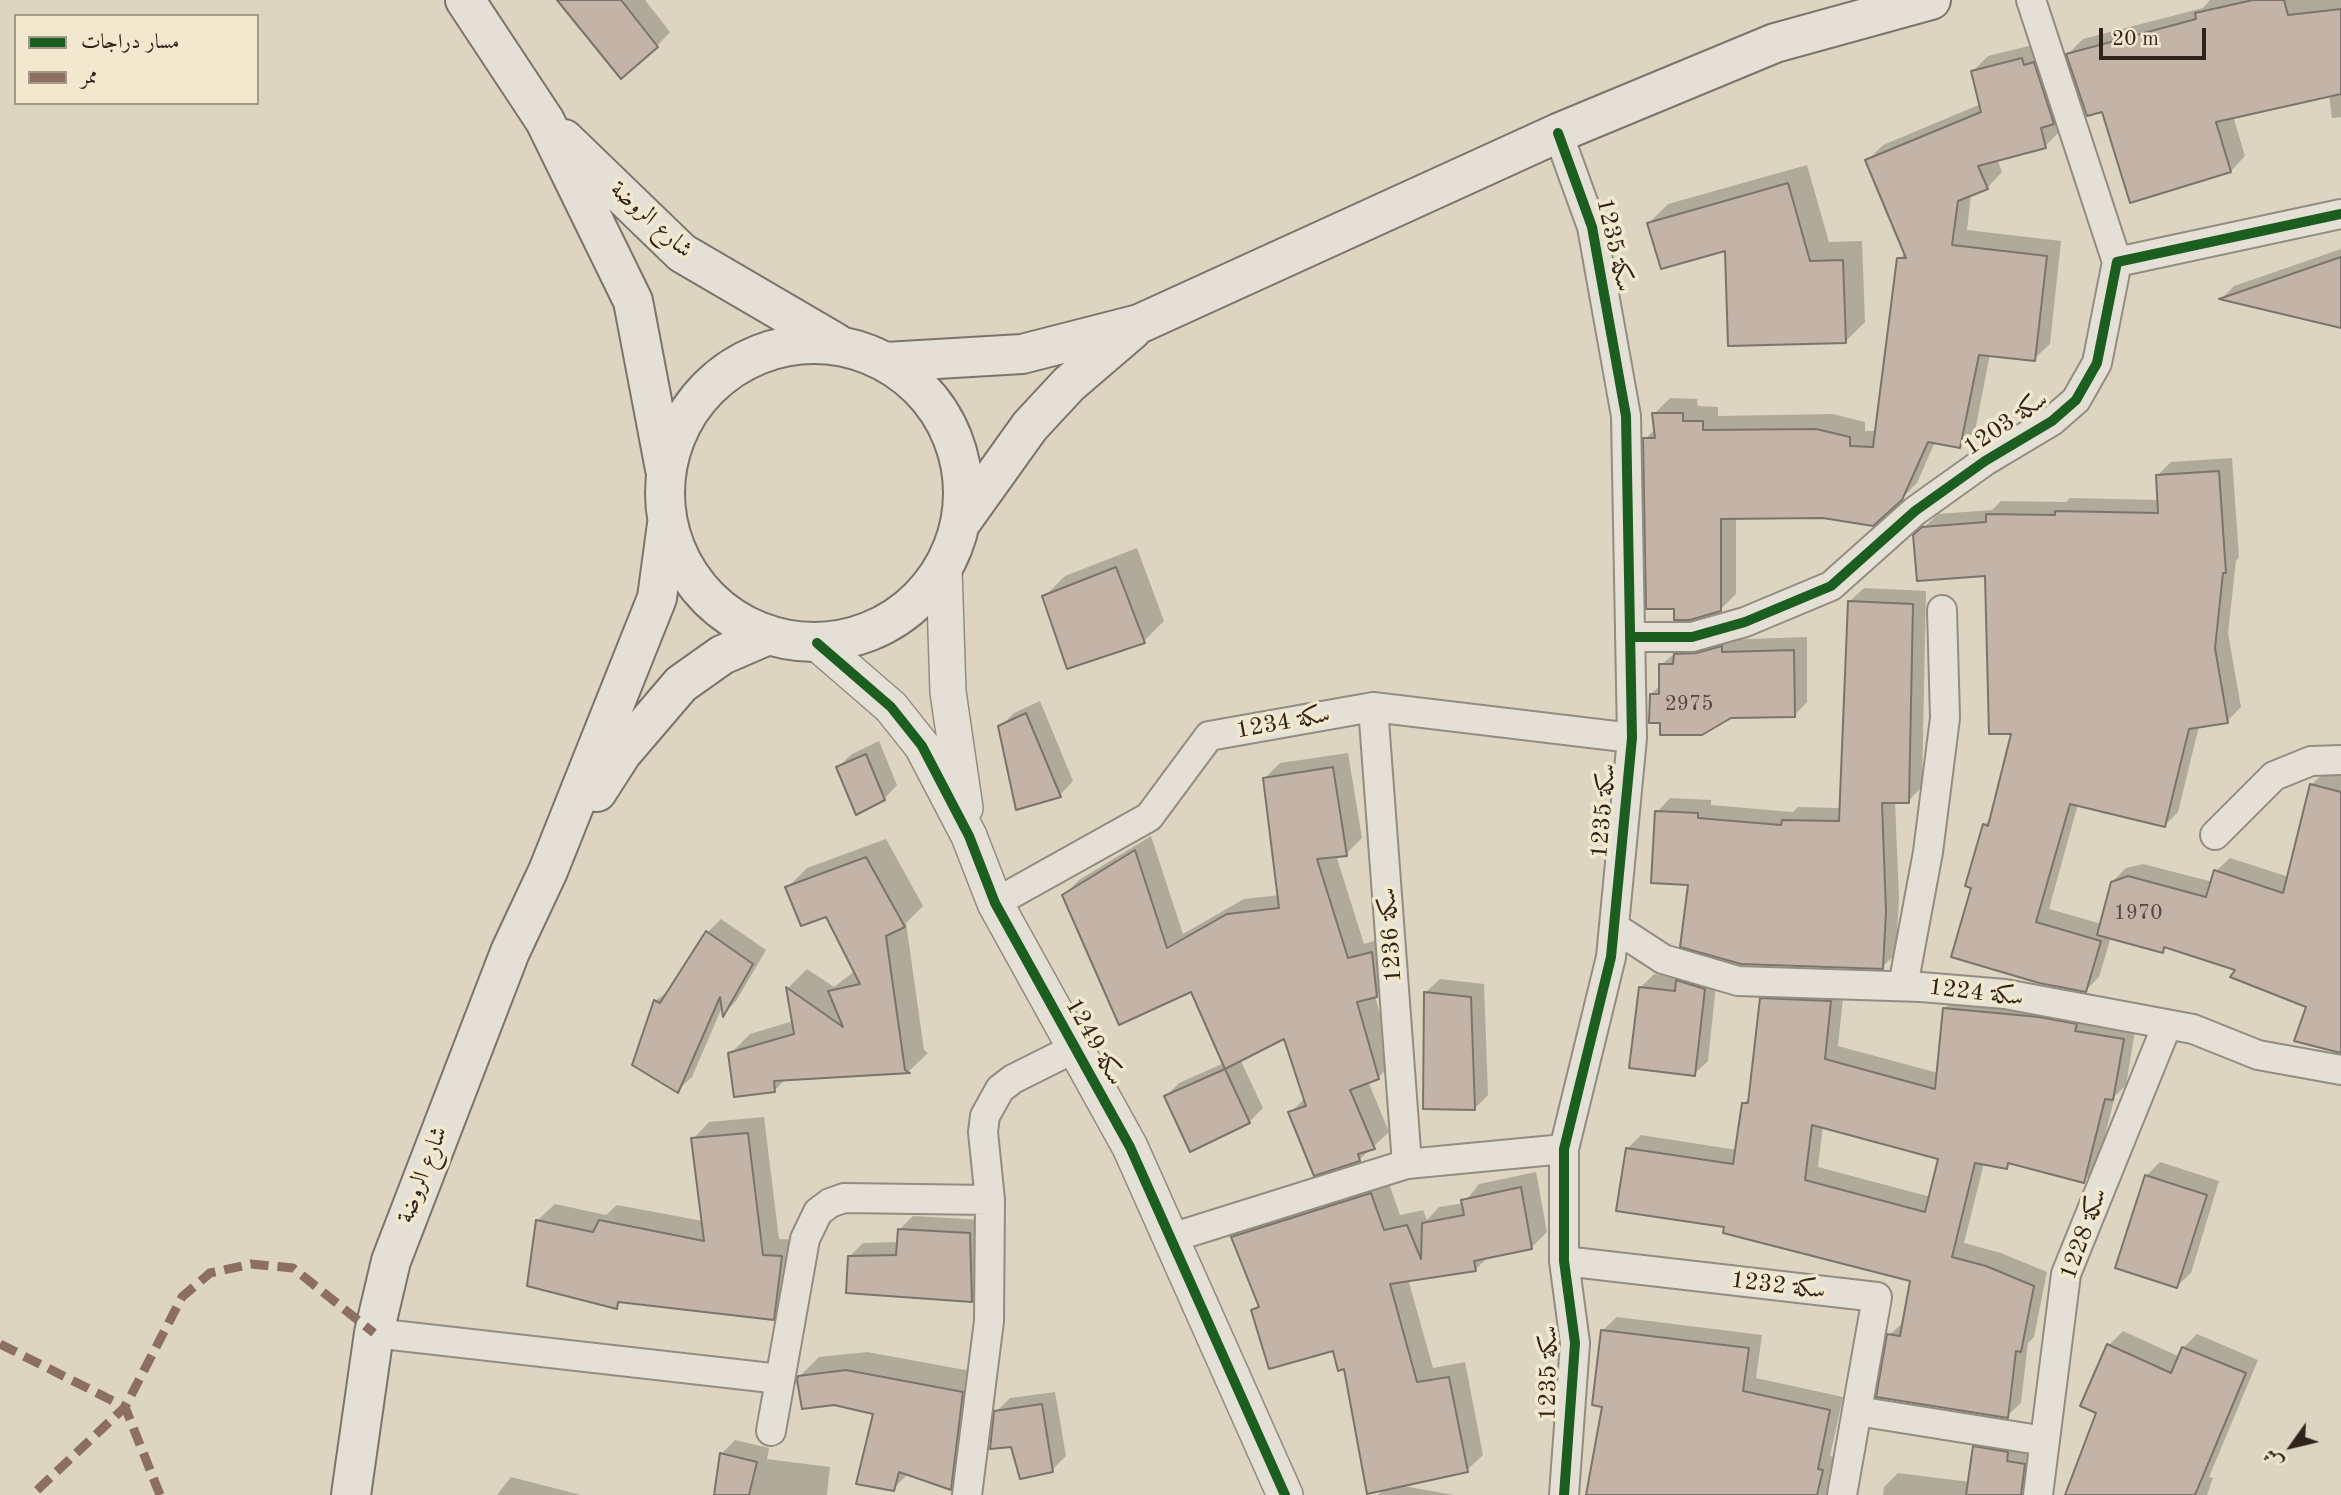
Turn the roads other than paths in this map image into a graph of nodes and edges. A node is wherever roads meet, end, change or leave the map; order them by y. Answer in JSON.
{"nodes":[{"id":1,"x":465,"y":0,"type":"edge"},
{"id":2,"x":1931,"y":0,"type":"edge"},
{"id":3,"x":2031,"y":0,"type":"edge"},
{"id":4,"x":545,"y":121,"type":"junction"},
{"id":5,"x":1558,"y":134,"type":"junction"},
{"id":6,"x":2341,"y":215,"type":"edge"},
{"id":7,"x":2117,"y":262,"type":"junction"},
{"id":8,"x":1139,"y":324,"type":"junction"},
{"id":9,"x":842,"y":346,"type":"junction"},
{"id":10,"x":886,"y":362,"type":"junction"},
{"id":11,"x":666,"y":472,"type":"junction"},
{"id":12,"x":962,"y":521,"type":"junction"},
{"id":13,"x":667,"y":524,"type":"junction"},
{"id":14,"x":944,"y":569,"type":"junction"},
{"id":15,"x":1941,"y":610,"type":"dead end"},
{"id":16,"x":766,"y":636,"type":"junction"},
{"id":17,"x":1630,"y":637,"type":"junction"},
{"id":18,"x":817,"y":643,"type":"junction"},
{"id":19,"x":1373,"y":706,"type":"junction"},
{"id":20,"x":1632,"y":738,"type":"junction"},
{"id":21,"x":2341,"y":760,"type":"edge"},
{"id":22,"x":2215,"y":835,"type":"dead end"},
{"id":23,"x":969,"y":836,"type":"junction"},
{"id":24,"x":548,"y":871,"type":"junction"},
{"id":25,"x":995,"y":904,"type":"junction"},
{"id":26,"x":1614,"y":927,"type":"junction"},
{"id":27,"x":1903,"y":986,"type":"junction"},
{"id":28,"x":2167,"y":1025,"type":"junction"},
{"id":29,"x":1073,"y":1049,"type":"junction"},
{"id":30,"x":2341,"y":1070,"type":"edge"},
{"id":31,"x":1564,"y":1149,"type":"junction"},
{"id":32,"x":1407,"y":1164,"type":"junction"},
{"id":33,"x":990,"y":1200,"type":"junction"},
{"id":34,"x":1171,"y":1238,"type":"junction"},
{"id":35,"x":1564,"y":1261,"type":"junction"},
{"id":36,"x":374,"y":1333,"type":"junction"},
{"id":37,"x":780,"y":1379,"type":"junction"},
{"id":38,"x":1857,"y":1411,"type":"junction"},
{"id":39,"x":771,"y":1431,"type":"dead end"},
{"id":40,"x":2045,"y":1441,"type":"junction"},
{"id":41,"x":351,"y":1495,"type":"edge"},
{"id":42,"x":967,"y":1495,"type":"edge"},
{"id":43,"x":1285,"y":1495,"type":"edge"},
{"id":44,"x":1564,"y":1495,"type":"edge"},
{"id":45,"x":1842,"y":1495,"type":"edge"},
{"id":46,"x":2038,"y":1495,"type":"edge"}],
"edges":[{"from":1,"to":4,"type":"main road","name":"شارع الروضة"},
{"from":2,"to":5,"type":"main road"},
{"from":3,"to":7,"type":"street"},
{"from":4,"to":9,"type":"main road","name":"شارع الروضة"},
{"from":4,"to":11,"type":"main road","name":"شارع الروضة"},
{"from":5,"to":8,"type":"main road"},
{"from":5,"to":17,"type":"street","name":"سكة 1235"},
{"from":6,"to":7,"type":"street"},
{"from":7,"to":17,"type":"street","name":"سكة 1203"},
{"from":8,"to":10,"type":"main road"},
{"from":8,"to":12,"type":"main road"},
{"from":9,"to":10,"type":"main road"},
{"from":9,"to":11,"type":"main road"},
{"from":10,"to":12,"type":"main road"},
{"from":11,"to":13,"type":"main road"},
{"from":12,"to":14,"type":"main road"},
{"from":13,"to":16,"type":"main road"},
{"from":13,"to":24,"type":"main road","name":"شارع الروضة"},
{"from":14,"to":18,"type":"main road"},
{"from":14,"to":23,"type":"street","name":"سكة 1249"},
{"from":15,"to":27,"type":"street"},
{"from":16,"to":18,"type":"main road"},
{"from":16,"to":24,"type":"main road","name":"شارع الروضة"},
{"from":17,"to":20,"type":"street","name":"سكة 1235"},
{"from":18,"to":23,"type":"street","name":"سكة 1249"},
{"from":19,"to":20,"type":"street","name":"سكة 1234"},
{"from":19,"to":25,"type":"street","name":"سكة 1234"},
{"from":19,"to":32,"type":"street","name":"سكة 1236"},
{"from":20,"to":26,"type":"street","name":"سكة 1235"},
{"from":21,"to":22,"type":"street"},
{"from":23,"to":25,"type":"street","name":"سكة 1249"},
{"from":24,"to":36,"type":"main road","name":"شارع الروضة"},
{"from":25,"to":29,"type":"street","name":"سكة 1249"},
{"from":26,"to":27,"type":"street","name":"سكة 1224"},
{"from":26,"to":31,"type":"street","name":"سكة 1235"},
{"from":27,"to":28,"type":"street","name":"سكة 1224"},
{"from":28,"to":30,"type":"street","name":"سكة 1224"},
{"from":28,"to":40,"type":"street","name":"سكة 1228"},
{"from":29,"to":33,"type":"street"},
{"from":29,"to":34,"type":"street","name":"سكة 1249"},
{"from":31,"to":32,"type":"street"},
{"from":31,"to":35,"type":"street","name":"سكة 1235"},
{"from":32,"to":34,"type":"street"},
{"from":33,"to":37,"type":"street"},
{"from":33,"to":42,"type":"street"},
{"from":34,"to":43,"type":"street","name":"سكة 1249"},
{"from":35,"to":38,"type":"street","name":"سكة 1232"},
{"from":35,"to":44,"type":"street","name":"سكة 1235"},
{"from":36,"to":37,"type":"street"},
{"from":36,"to":41,"type":"main road","name":"شارع الروضة"},
{"from":37,"to":39,"type":"street"},
{"from":38,"to":40,"type":"street"},
{"from":38,"to":45,"type":"street","name":"سكة 1232"},
{"from":40,"to":46,"type":"street","name":"سكة 1228"}]}
